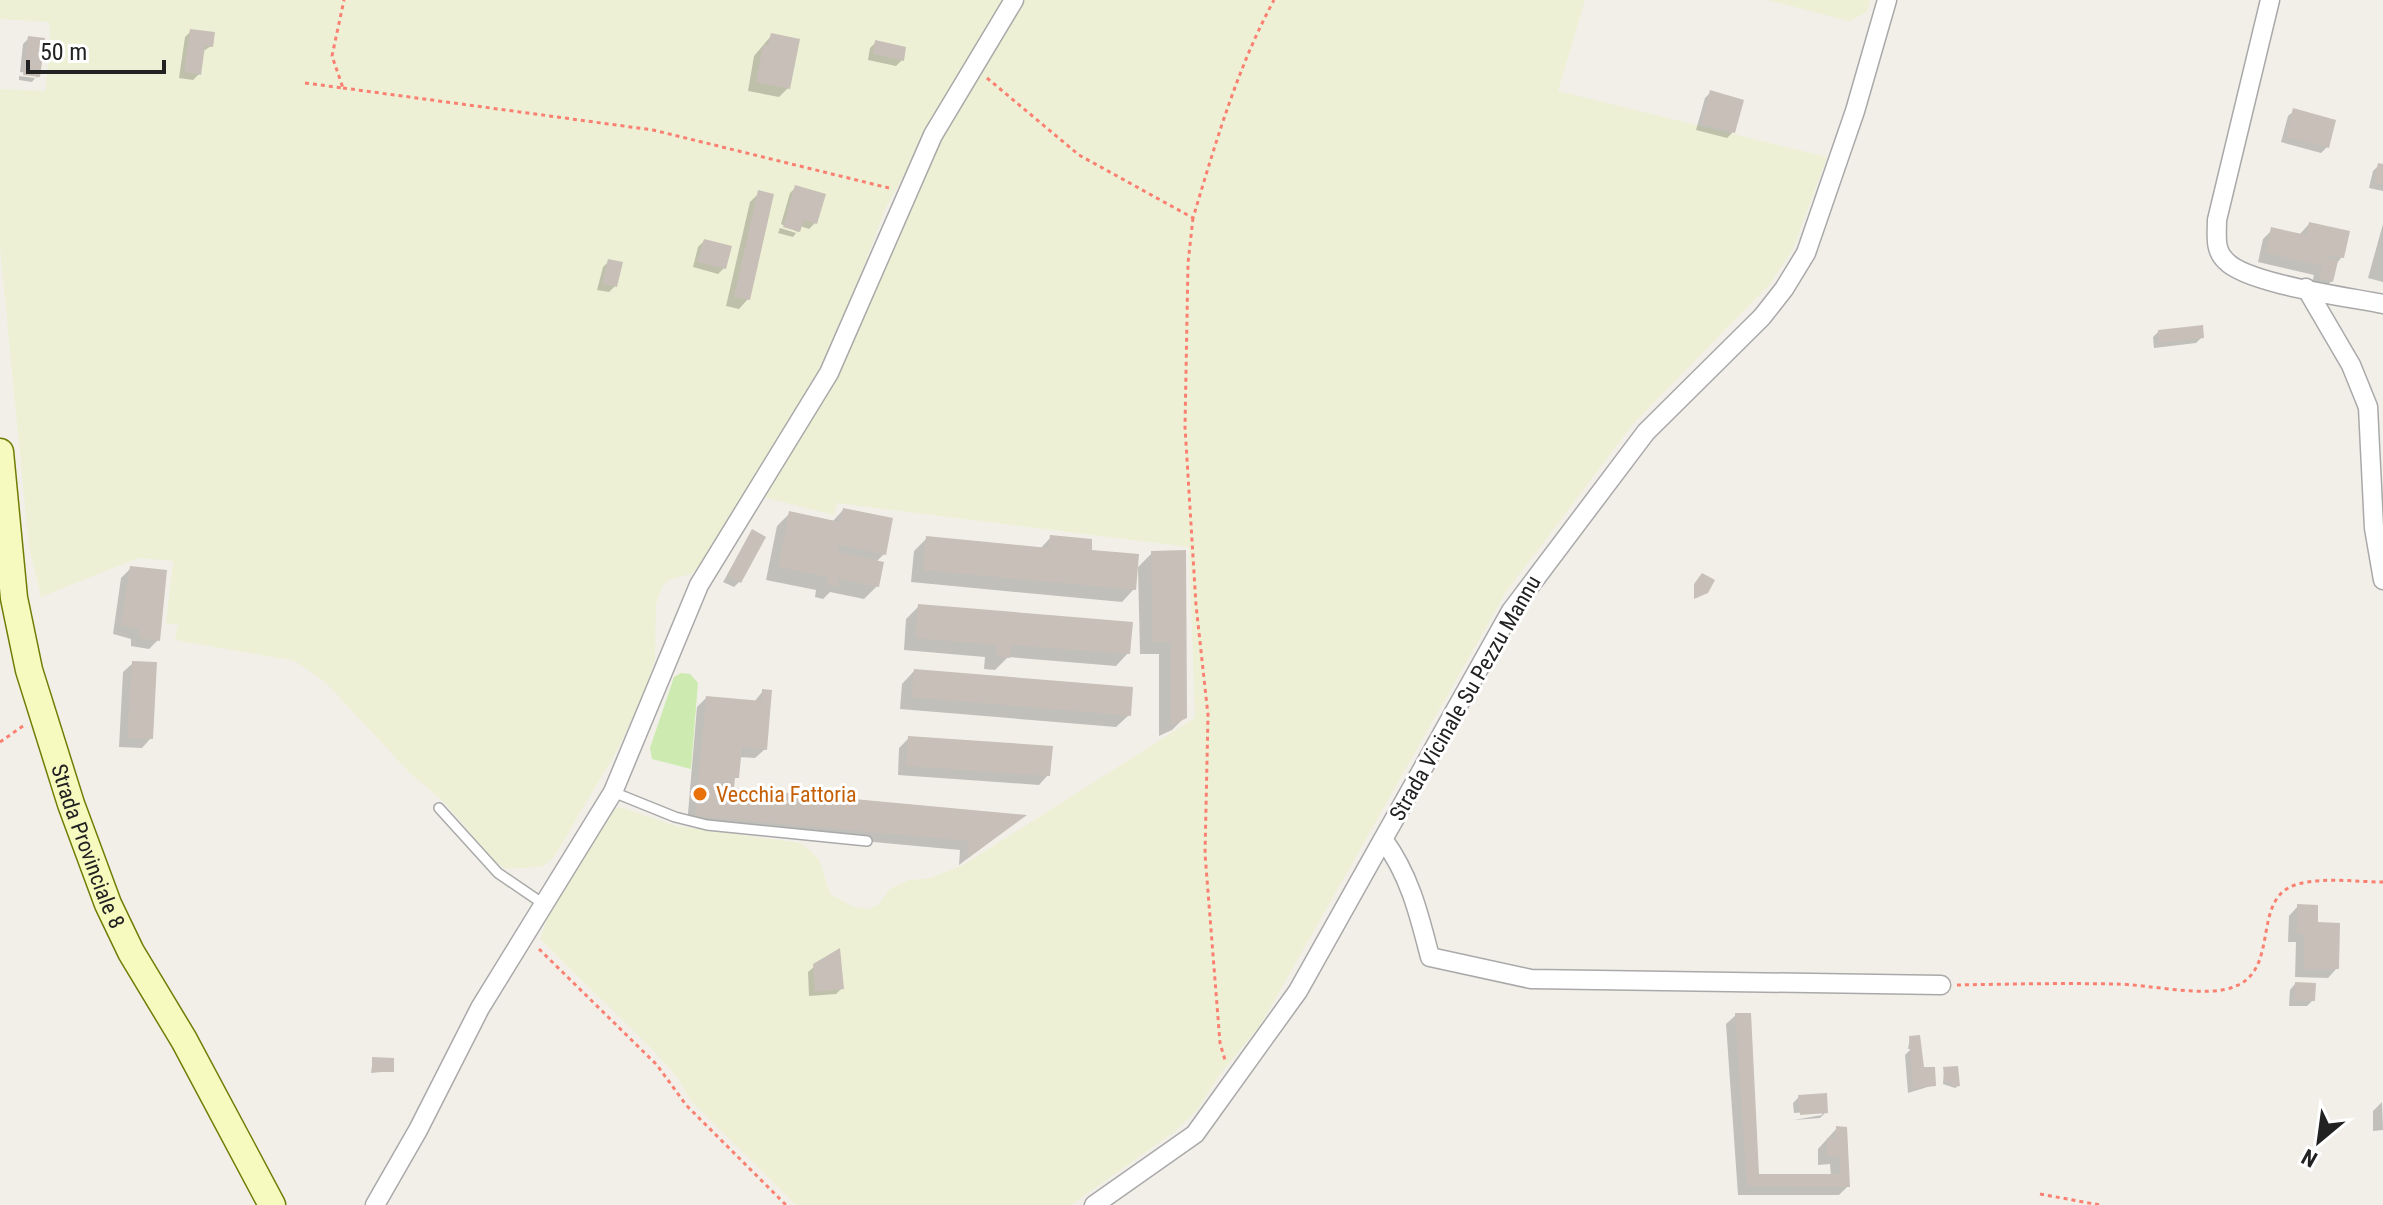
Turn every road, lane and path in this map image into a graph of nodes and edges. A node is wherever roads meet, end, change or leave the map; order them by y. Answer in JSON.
{"nodes":[{"id":1,"x":344,"y":0,"type":"edge"},
{"id":2,"x":1014,"y":0,"type":"edge"},
{"id":3,"x":1274,"y":0,"type":"edge"},
{"id":4,"x":1887,"y":0,"type":"edge"},
{"id":5,"x":2270,"y":0,"type":"edge"},
{"id":6,"x":972,"y":67,"type":"junction"},
{"id":7,"x":305,"y":83,"type":"dead end"},
{"id":8,"x":343,"y":88,"type":"junction"},
{"id":9,"x":905,"y":192,"type":"junction"},
{"id":10,"x":1193,"y":218,"type":"junction"},
{"id":11,"x":2306,"y":288,"type":"junction"},
{"id":12,"x":2383,"y":304,"type":"edge"},
{"id":13,"x":0,"y":452,"type":"edge"},
{"id":14,"x":2383,"y":580,"type":"edge"},
{"id":15,"x":43,"y":713,"type":"junction"},
{"id":16,"x":0,"y":742,"type":"edge"},
{"id":17,"x":613,"y":792,"type":"junction"},
{"id":18,"x":439,"y":808,"type":"dead end"},
{"id":19,"x":1383,"y":839,"type":"junction"},
{"id":20,"x":867,"y":841,"type":"dead end"},
{"id":21,"x":2383,"y":882,"type":"edge"},
{"id":22,"x":542,"y":903,"type":"junction"},
{"id":23,"x":524,"y":936,"type":"junction"},
{"id":24,"x":1941,"y":985,"type":"joint"},
{"id":25,"x":1232,"y":1080,"type":"junction"},
{"id":26,"x":2040,"y":1194,"type":"dead end"},
{"id":27,"x":272,"y":1205,"type":"edge"},
{"id":28,"x":375,"y":1205,"type":"edge"},
{"id":29,"x":786,"y":1205,"type":"edge"},
{"id":30,"x":1094,"y":1205,"type":"edge"},
{"id":31,"x":2100,"y":1205,"type":"edge"}],
"edges":[{"from":1,"to":8,"type":"path"},
{"from":2,"to":6,"type":"street"},
{"from":3,"to":10,"type":"path"},
{"from":4,"to":19,"type":"street","name":"Strada Vicinale Su Pezzu Mannu"},
{"from":5,"to":11,"type":"street"},
{"from":6,"to":9,"type":"street"},
{"from":6,"to":10,"type":"path"},
{"from":7,"to":8,"type":"path"},
{"from":8,"to":9,"type":"path"},
{"from":9,"to":17,"type":"street"},
{"from":10,"to":25,"type":"path"},
{"from":11,"to":12,"type":"street"},
{"from":11,"to":14,"type":"street"},
{"from":13,"to":15,"type":"main road","name":"Strada Provinciale 8"},
{"from":15,"to":16,"type":"path"},
{"from":15,"to":27,"type":"main road","name":"Strada Provinciale 8"},
{"from":17,"to":20,"type":"lane"},
{"from":17,"to":22,"type":"street"},
{"from":18,"to":22,"type":"lane"},
{"from":19,"to":24,"type":"street"},
{"from":19,"to":25,"type":"street","name":"Strada Vicinale Su Pezzu Mannu"},
{"from":21,"to":24,"type":"path"},
{"from":22,"to":23,"type":"street"},
{"from":23,"to":28,"type":"street"},
{"from":23,"to":29,"type":"path"},
{"from":25,"to":30,"type":"street","name":"Strada Vicinale Su Pezzu Mannu"},
{"from":26,"to":31,"type":"path"}]}
